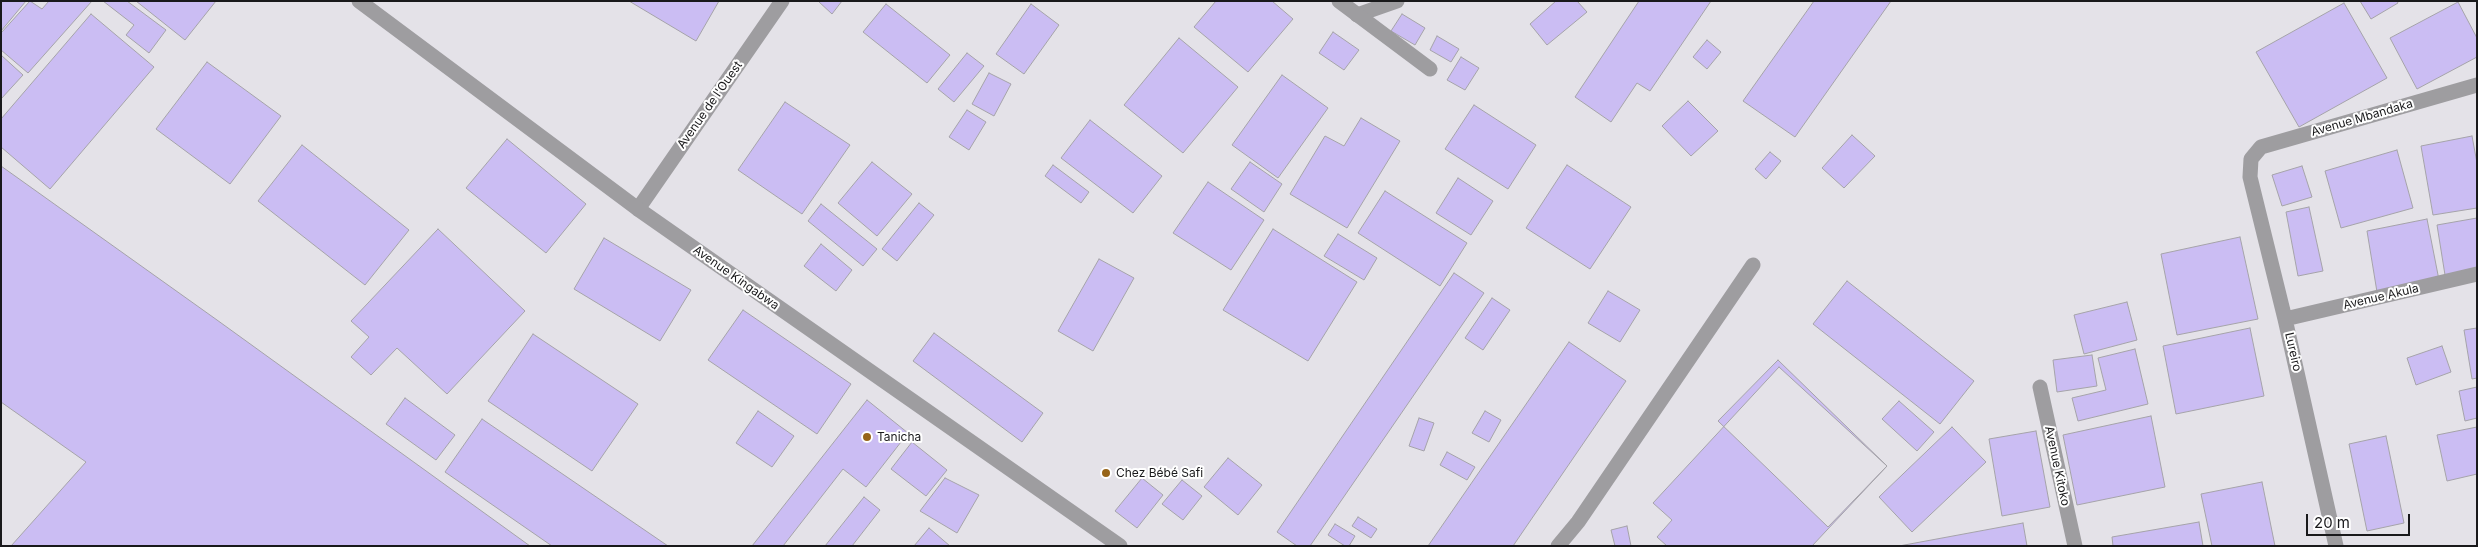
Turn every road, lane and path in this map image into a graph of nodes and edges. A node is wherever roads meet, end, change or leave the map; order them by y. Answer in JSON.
{"nodes":[{"id":1,"x":359,"y":1,"type":"edge"},
{"id":2,"x":782,"y":1,"type":"edge"},
{"id":3,"x":1338,"y":1,"type":"edge"},
{"id":4,"x":1397,"y":1,"type":"edge"},
{"id":5,"x":1358,"y":15,"type":"junction"},
{"id":6,"x":1430,"y":68,"type":"dead end"},
{"id":7,"x":2477,"y":84,"type":"edge"},
{"id":8,"x":2251,"y":159,"type":"joint"},
{"id":9,"x":638,"y":209,"type":"junction"},
{"id":10,"x":1754,"y":265,"type":"dead end"},
{"id":11,"x":2477,"y":274,"type":"edge"},
{"id":12,"x":2285,"y":319,"type":"junction"},
{"id":13,"x":2040,"y":387,"type":"dead end"},
{"id":14,"x":1120,"y":546,"type":"edge"},
{"id":15,"x":1558,"y":546,"type":"edge"},
{"id":16,"x":2075,"y":546,"type":"edge"},
{"id":17,"x":2336,"y":546,"type":"edge"}],
"edges":[{"from":1,"to":9,"type":"street","name":"Avenue Kingabwa"},
{"from":2,"to":9,"type":"street","name":"Avenue de l'Ouest"},
{"from":3,"to":5,"type":"street"},
{"from":4,"to":5,"type":"street"},
{"from":5,"to":6,"type":"street"},
{"from":7,"to":8,"type":"street","name":"Avenue Mbandaka"},
{"from":8,"to":12,"type":"street","name":"Lureiro"},
{"from":9,"to":14,"type":"street","name":"Avenue Kingabwa"},
{"from":10,"to":15,"type":"street"},
{"from":11,"to":12,"type":"street","name":"Avenue Akula"},
{"from":12,"to":17,"type":"street","name":"Lureiro"},
{"from":13,"to":16,"type":"street","name":"Avenue Kitoko"}]}
